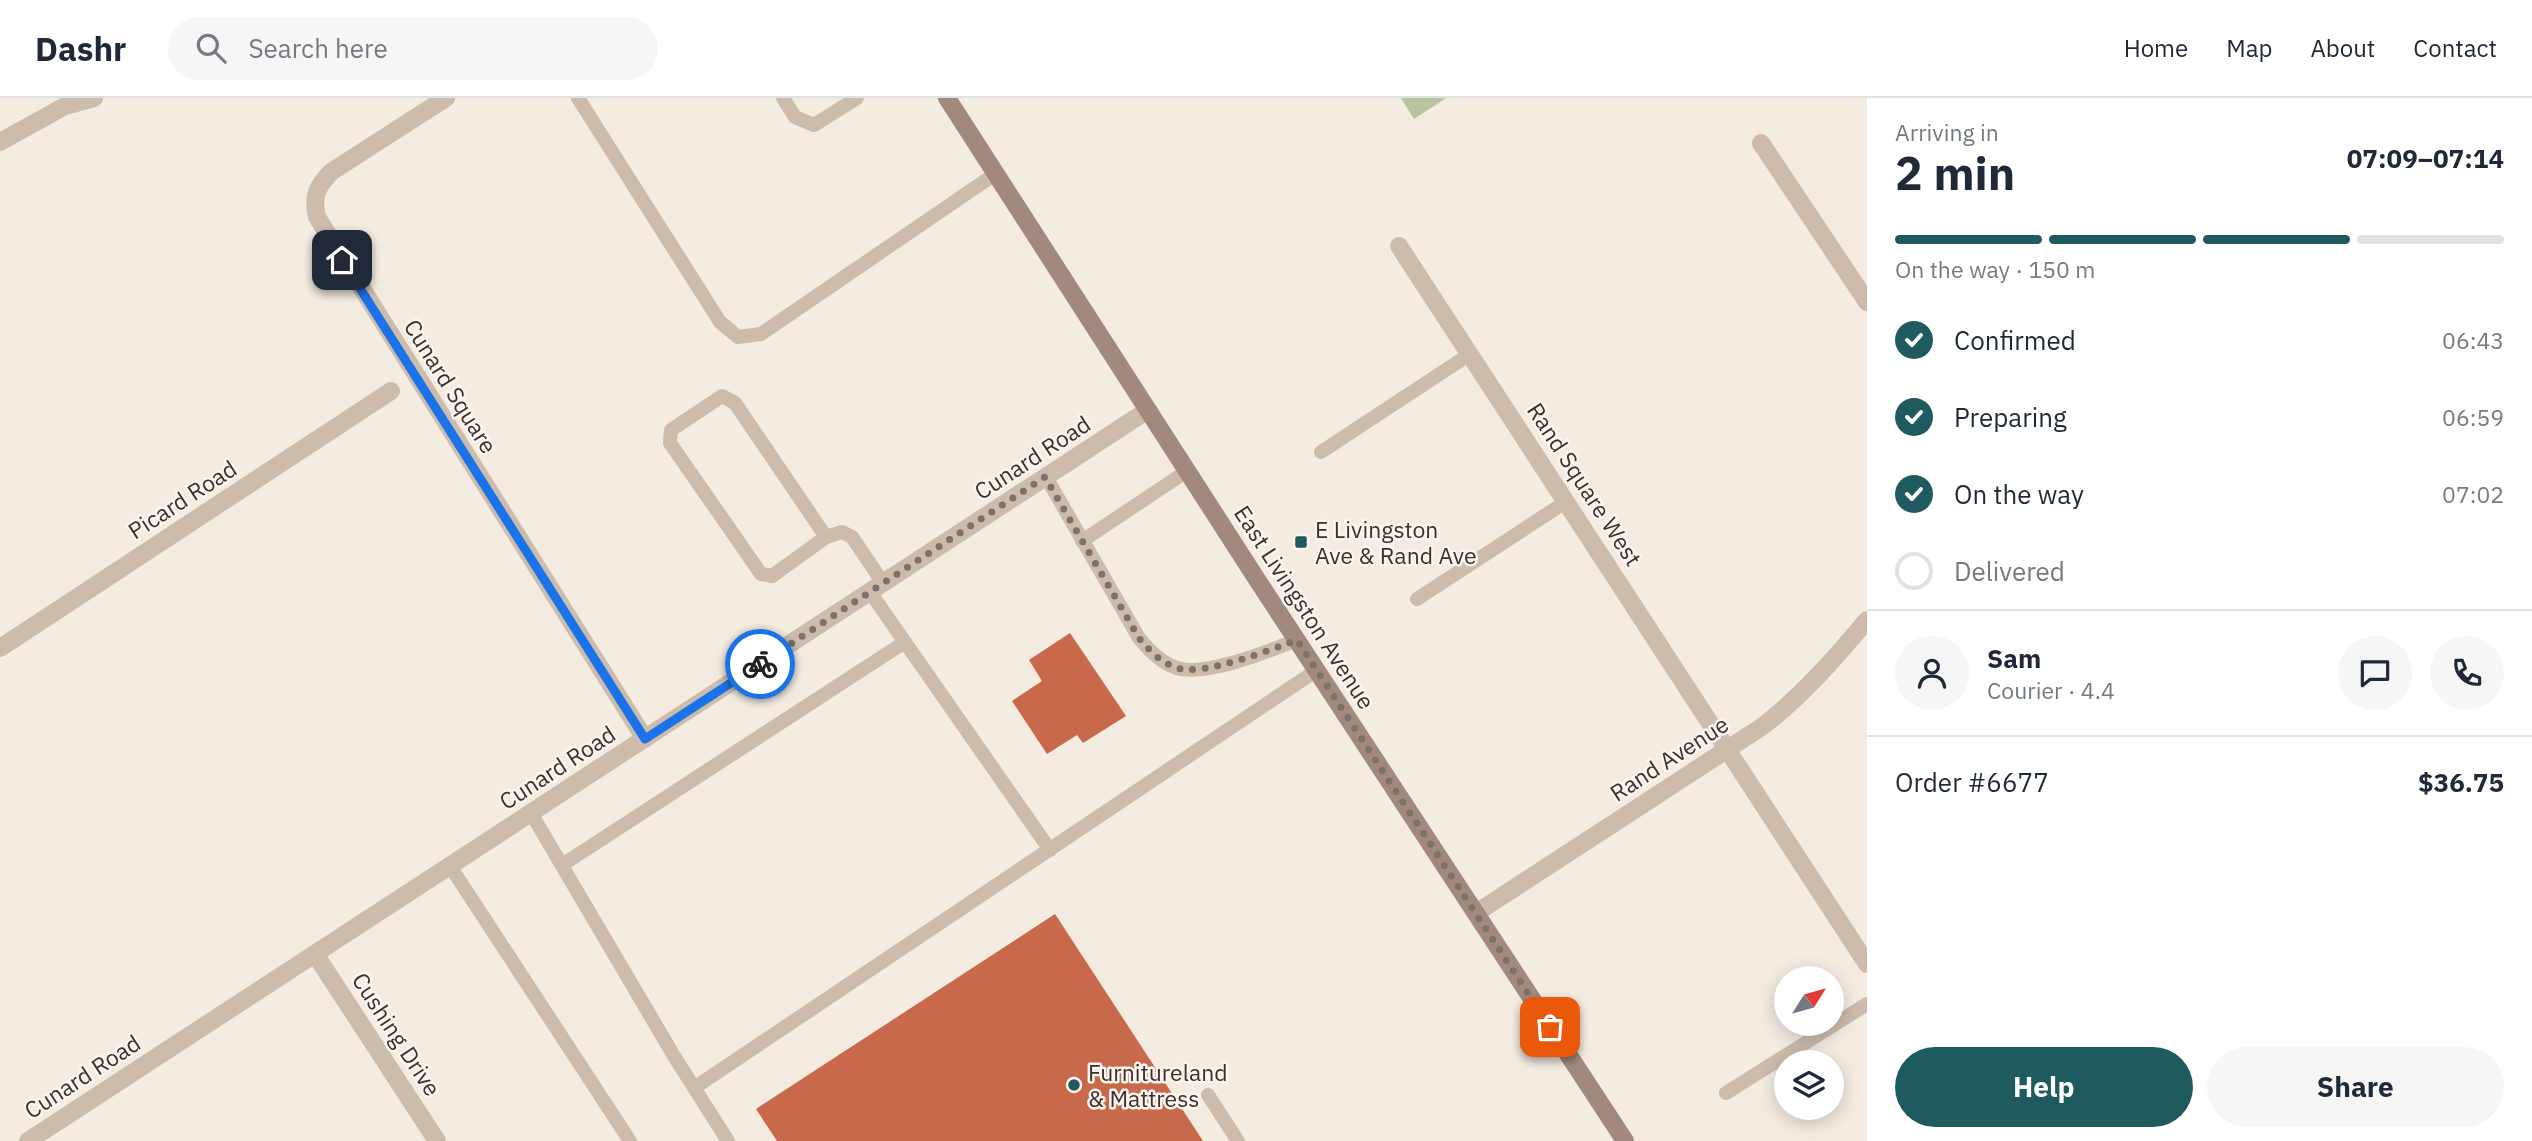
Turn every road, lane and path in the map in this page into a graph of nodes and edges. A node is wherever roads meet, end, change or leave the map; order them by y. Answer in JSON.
{"nodes":[{"id":1,"x":94,"y":98,"type":"edge"},
{"id":2,"x":446,"y":98,"type":"edge"},
{"id":3,"x":578,"y":98,"type":"edge"},
{"id":4,"x":783,"y":98,"type":"edge"},
{"id":5,"x":857,"y":98,"type":"edge"},
{"id":6,"x":947,"y":98,"type":"edge"},
{"id":7,"x":0,"y":142,"type":"edge"},
{"id":8,"x":1760,"y":144,"type":"dead end"},
{"id":9,"x":996,"y":174,"type":"junction"},
{"id":10,"x":1399,"y":246,"type":"dead end"},
{"id":11,"x":1867,"y":302,"type":"edge"},
{"id":12,"x":1470,"y":354,"type":"junction"},
{"id":13,"x":391,"y":391,"type":"dead end"},
{"id":14,"x":1148,"y":410,"type":"junction"},
{"id":15,"x":1321,"y":452,"type":"dead end"},
{"id":16,"x":1187,"y":471,"type":"junction"},
{"id":17,"x":1045,"y":477,"type":"junction"},
{"id":18,"x":1567,"y":501,"type":"junction"},
{"id":19,"x":826,"y":537,"type":"junction"},
{"id":20,"x":1082,"y":541,"type":"junction"},
{"id":21,"x":876,"y":588,"type":"junction"},
{"id":22,"x":1417,"y":599,"type":"dead end"},
{"id":23,"x":1867,"y":620,"type":"edge"},
{"id":24,"x":1297,"y":640,"type":"junction"},
{"id":25,"x":905,"y":642,"type":"junction"},
{"id":26,"x":0,"y":648,"type":"edge"},
{"id":27,"x":1317,"y":670,"type":"junction"},
{"id":28,"x":645,"y":739,"type":"junction"},
{"id":29,"x":1729,"y":749,"type":"junction"},
{"id":30,"x":531,"y":813,"type":"junction"},
{"id":31,"x":1050,"y":850,"type":"junction"},
{"id":32,"x":562,"y":865,"type":"junction"},
{"id":33,"x":450,"y":866,"type":"junction"},
{"id":34,"x":1476,"y":913,"type":"junction"},
{"id":35,"x":315,"y":954,"type":"junction"},
{"id":36,"x":1867,"y":964,"type":"edge"},
{"id":37,"x":1867,"y":1004,"type":"edge"},
{"id":38,"x":694,"y":1088,"type":"junction"},
{"id":39,"x":1726,"y":1093,"type":"dead end"},
{"id":40,"x":1208,"y":1095,"type":"dead end"},
{"id":41,"x":434,"y":1140,"type":"edge"},
{"id":42,"x":29,"y":1141,"type":"edge"},
{"id":43,"x":630,"y":1141,"type":"edge"},
{"id":44,"x":728,"y":1141,"type":"edge"},
{"id":45,"x":1238,"y":1141,"type":"edge"},
{"id":46,"x":1625,"y":1141,"type":"edge"}],
"edges":[{"from":1,"to":7,"type":"street"},
{"from":2,"to":28,"type":"street","name":"Cunard Square"},
{"from":3,"to":9,"type":"lane"},
{"from":4,"to":5,"type":"lane"},
{"from":6,"to":9,"type":"main road","name":"East Livingston Avenue"},
{"from":8,"to":11,"type":"street"},
{"from":9,"to":14,"type":"main road","name":"East Livingston Avenue"},
{"from":10,"to":12,"type":"street","name":"Rand Square West"},
{"from":12,"to":15,"type":"lane"},
{"from":12,"to":18,"type":"street","name":"Rand Square West"},
{"from":13,"to":26,"type":"street","name":"Picard Road"},
{"from":14,"to":16,"type":"main road","name":"East Livingston Avenue"},
{"from":14,"to":17,"type":"street","name":"Cunard Road"},
{"from":16,"to":20,"type":"lane"},
{"from":16,"to":24,"type":"main road","name":"East Livingston Avenue"},
{"from":17,"to":20,"type":"lane"},
{"from":17,"to":21,"type":"street","name":"Cunard Road"},
{"from":18,"to":22,"type":"lane"},
{"from":18,"to":29,"type":"street","name":"Rand Square West"},
{"from":19,"to":19,"type":"lane"},
{"from":19,"to":21,"type":"lane"},
{"from":20,"to":24,"type":"lane"},
{"from":21,"to":25,"type":"lane"},
{"from":21,"to":28,"type":"street","name":"Cunard Road"},
{"from":23,"to":29,"type":"street","name":"Rand Avenue"},
{"from":24,"to":27,"type":"main road","name":"East Livingston Avenue"},
{"from":25,"to":31,"type":"lane"},
{"from":25,"to":32,"type":"lane"},
{"from":27,"to":31,"type":"lane"},
{"from":27,"to":34,"type":"main road","name":"East Livingston Avenue"},
{"from":28,"to":30,"type":"street","name":"Cunard Road"},
{"from":29,"to":34,"type":"street","name":"Rand Avenue"},
{"from":29,"to":36,"type":"street","name":"Rand Square West"},
{"from":30,"to":32,"type":"lane"},
{"from":30,"to":33,"type":"street","name":"Cunard Road"},
{"from":31,"to":38,"type":"lane"},
{"from":32,"to":38,"type":"lane"},
{"from":33,"to":35,"type":"street","name":"Cunard Road"},
{"from":33,"to":43,"type":"lane"},
{"from":34,"to":46,"type":"main road","name":"East Livingston Avenue"},
{"from":35,"to":41,"type":"street","name":"Cushing Drive"},
{"from":35,"to":42,"type":"street","name":"Cunard Road"},
{"from":37,"to":39,"type":"lane"},
{"from":38,"to":44,"type":"lane"},
{"from":40,"to":45,"type":"lane"}]}
